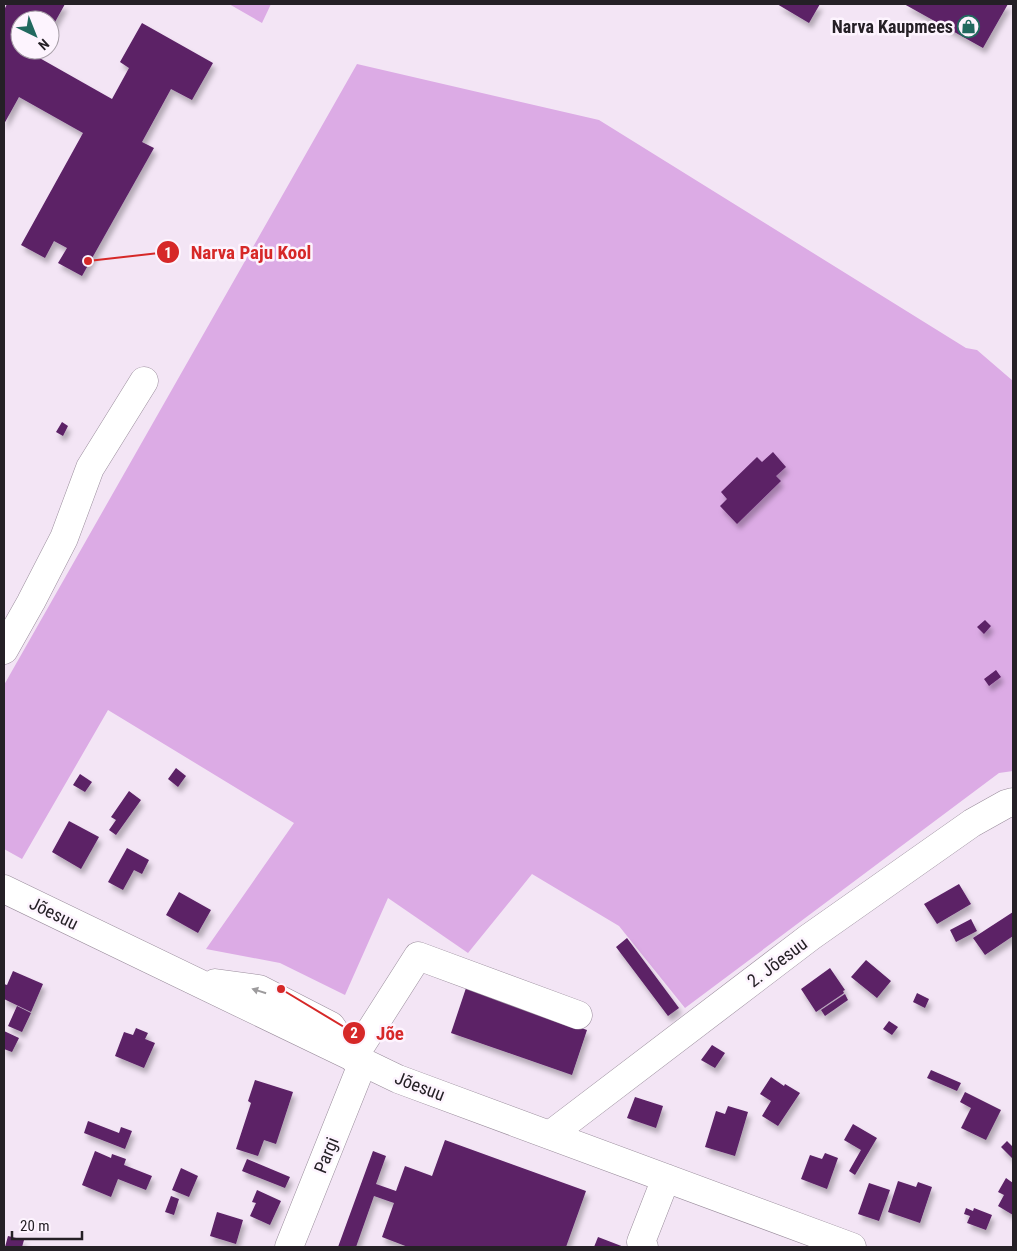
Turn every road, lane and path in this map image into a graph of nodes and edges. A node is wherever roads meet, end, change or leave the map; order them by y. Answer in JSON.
{"nodes":[{"id":1,"x":144,"y":381,"type":"dead end"},
{"id":2,"x":4,"y":650,"type":"edge"},
{"id":3,"x":1013,"y":802,"type":"edge"},
{"id":4,"x":4,"y":889,"type":"edge"},
{"id":5,"x":578,"y":1015,"type":"dead end"},
{"id":6,"x":358,"y":1060,"type":"junction"},
{"id":7,"x":550,"y":1135,"type":"junction"},
{"id":8,"x":666,"y":1178,"type":"junction"},
{"id":9,"x":289,"y":1247,"type":"edge"},
{"id":10,"x":644,"y":1247,"type":"edge"},
{"id":11,"x":852,"y":1247,"type":"edge"}],
"edges":[{"from":1,"to":2,"type":"street"},
{"from":3,"to":7,"type":"street","name":"2. Jõesuu"},
{"from":4,"to":6,"type":"street","name":"Jõesuu"},
{"from":5,"to":6,"type":"street","name":"Pargi"},
{"from":6,"to":7,"type":"street","name":"Jõesuu"},
{"from":6,"to":9,"type":"street","name":"Pargi"},
{"from":7,"to":8,"type":"street","name":"Jõesuu"},
{"from":8,"to":10,"type":"street"},
{"from":8,"to":11,"type":"street","name":"Jõesuu"}]}
